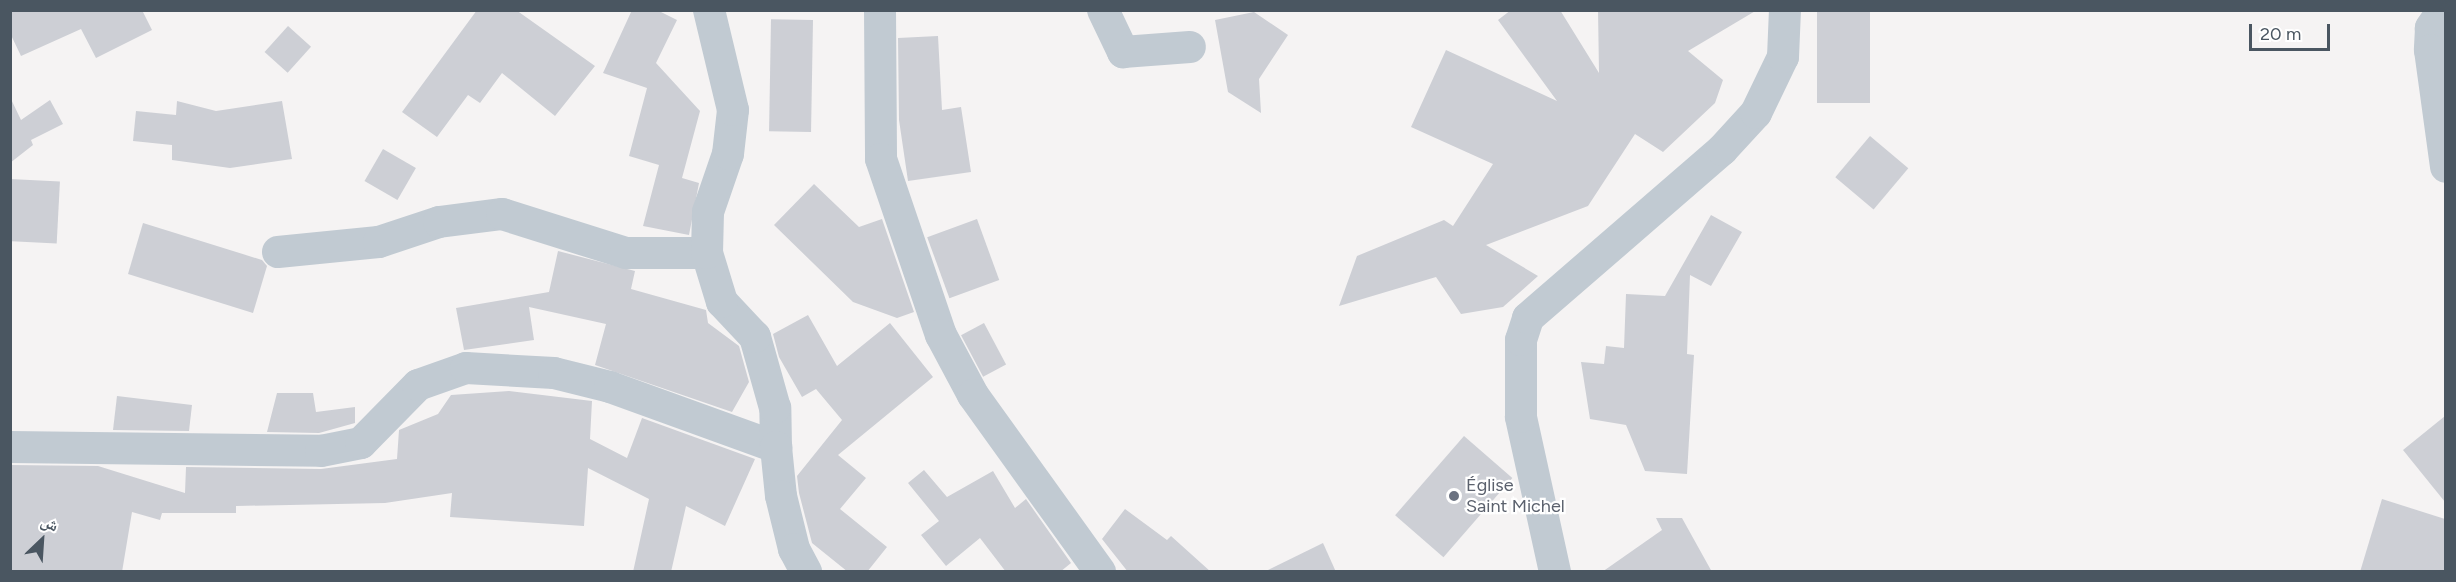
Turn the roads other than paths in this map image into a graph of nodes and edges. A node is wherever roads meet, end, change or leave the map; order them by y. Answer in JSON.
{"nodes":[{"id":1,"x":709,"y":10,"type":"edge"},
{"id":2,"x":880,"y":10,"type":"edge"},
{"id":3,"x":1103,"y":10,"type":"edge"},
{"id":4,"x":1785,"y":10,"type":"edge"},
{"id":5,"x":2443,"y":10,"type":"edge"},
{"id":6,"x":1190,"y":47,"type":"dead end"},
{"id":7,"x":2445,"y":167,"type":"edge"},
{"id":8,"x":278,"y":252,"type":"dead end"},
{"id":9,"x":707,"y":253,"type":"junction"},
{"id":10,"x":10,"y":447,"type":"edge"},
{"id":11,"x":776,"y":447,"type":"junction"},
{"id":12,"x":1549,"y":570,"type":"edge"},
{"id":13,"x":806,"y":572,"type":"edge"},
{"id":14,"x":1100,"y":572,"type":"edge"}],
"edges":[{"from":1,"to":9,"type":"street"},
{"from":2,"to":14,"type":"street"},
{"from":3,"to":6,"type":"street"},
{"from":4,"to":12,"type":"street"},
{"from":5,"to":7,"type":"street"},
{"from":8,"to":9,"type":"street"},
{"from":9,"to":11,"type":"street"},
{"from":10,"to":11,"type":"street"},
{"from":11,"to":13,"type":"street"}]}
